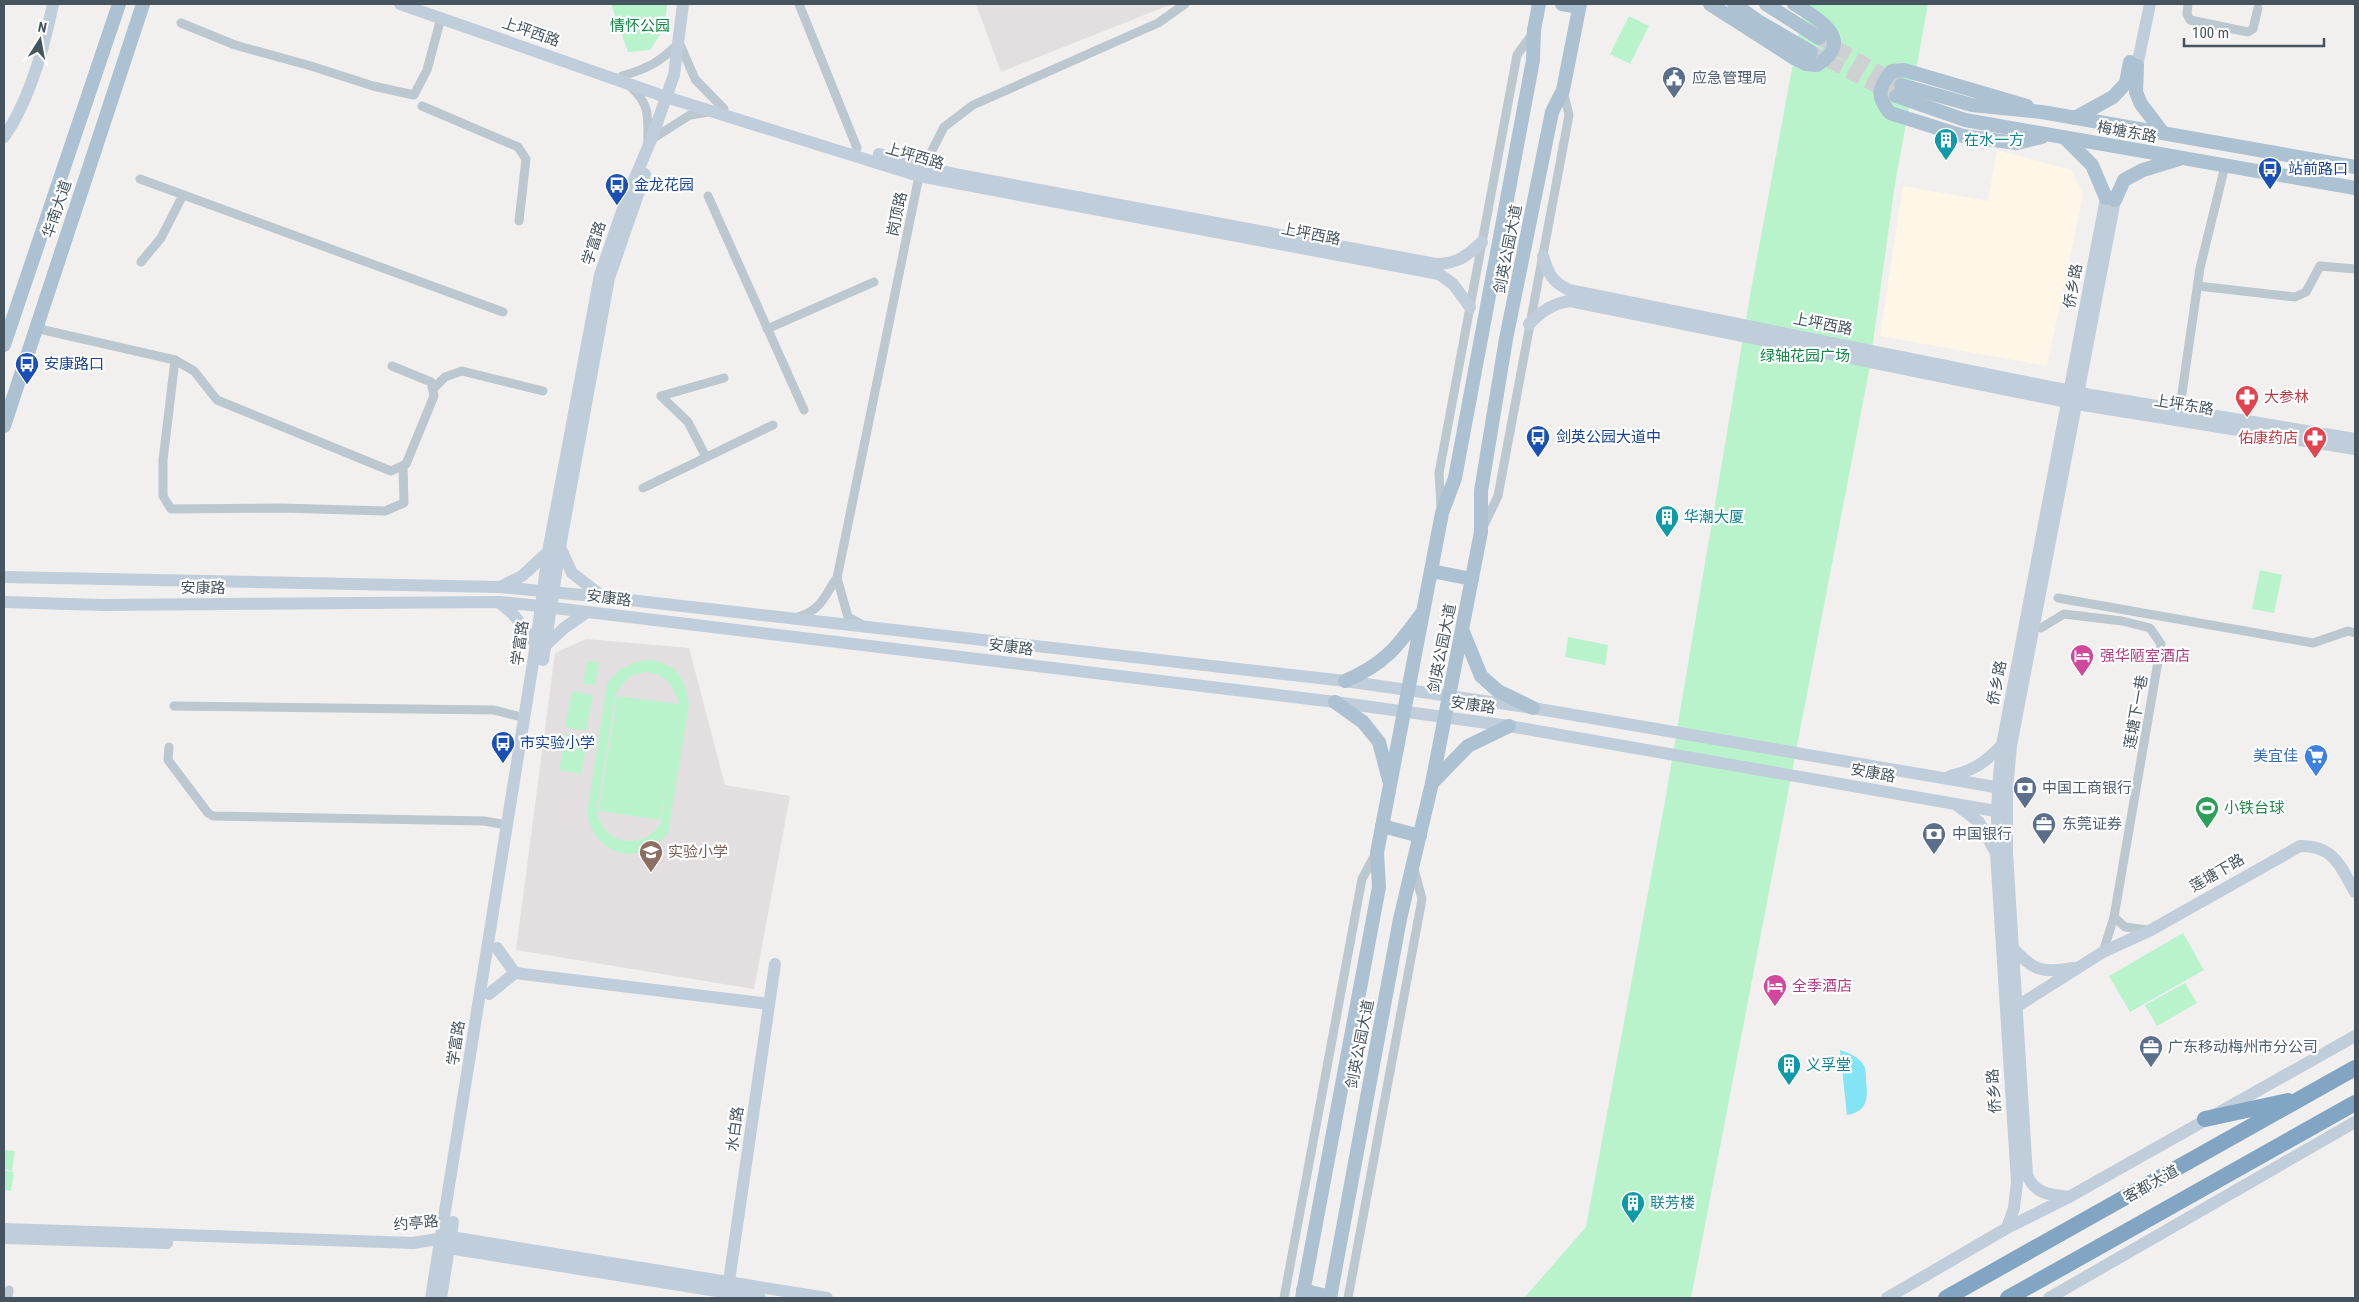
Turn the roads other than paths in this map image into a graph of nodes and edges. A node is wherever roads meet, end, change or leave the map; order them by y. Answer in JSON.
{"nodes":[{"id":1,"x":53,"y":4,"type":"edge"},
{"id":2,"x":119,"y":4,"type":"edge"},
{"id":3,"x":143,"y":4,"type":"edge"},
{"id":4,"x":400,"y":4,"type":"edge"},
{"id":5,"x":415,"y":4,"type":"edge"},
{"id":6,"x":683,"y":4,"type":"edge"},
{"id":7,"x":799,"y":4,"type":"edge"},
{"id":8,"x":1185,"y":4,"type":"edge"},
{"id":9,"x":1540,"y":4,"type":"edge"},
{"id":10,"x":1562,"y":4,"type":"edge"},
{"id":11,"x":1710,"y":4,"type":"edge"},
{"id":12,"x":1734,"y":4,"type":"edge"},
{"id":13,"x":1766,"y":4,"type":"edge"},
{"id":14,"x":1794,"y":4,"type":"edge"},
{"id":15,"x":2141,"y":4,"type":"edge"},
{"id":16,"x":2150,"y":4,"type":"edge"},
{"id":17,"x":2188,"y":4,"type":"edge"},
{"id":18,"x":1580,"y":6,"type":"edge"},
{"id":19,"x":2258,"y":8,"type":"dead end"},
{"id":20,"x":441,"y":18,"type":"junction"},
{"id":21,"x":181,"y":23,"type":"dead end"},
{"id":22,"x":1534,"y":30,"type":"junction"},
{"id":23,"x":1819,"y":38,"type":"tunnel mouth"},
{"id":24,"x":678,"y":42,"type":"junction"},
{"id":25,"x":1811,"y":52,"type":"tunnel mouth"},
{"id":26,"x":2133,"y":64,"type":"junction"},
{"id":27,"x":625,"y":80,"type":"junction"},
{"id":28,"x":1563,"y":90,"type":"junction"},
{"id":29,"x":670,"y":95,"type":"junction"},
{"id":30,"x":422,"y":106,"type":"dead end"},
{"id":31,"x":719,"y":110,"type":"junction"},
{"id":32,"x":2042,"y":112,"type":"junction"},
{"id":33,"x":2075,"y":118,"type":"junction"},
{"id":34,"x":2163,"y":134,"type":"junction"},
{"id":35,"x":2049,"y":136,"type":"junction"},
{"id":36,"x":4,"y":137,"type":"edge"},
{"id":37,"x":2066,"y":139,"type":"junction"},
{"id":38,"x":650,"y":143,"type":"junction"},
{"id":39,"x":857,"y":148,"type":"junction"},
{"id":40,"x":2181,"y":158,"type":"junction"},
{"id":41,"x":2225,"y":166,"type":"junction"},
{"id":42,"x":2355,"y":167,"type":"edge"},
{"id":43,"x":922,"y":171,"type":"junction"},
{"id":44,"x":140,"y":179,"type":"dead end"},
{"id":45,"x":2355,"y":188,"type":"edge"},
{"id":46,"x":182,"y":195,"type":"junction"},
{"id":47,"x":708,"y":196,"type":"dead end"},
{"id":48,"x":2110,"y":199,"type":"junction"},
{"id":49,"x":519,"y":221,"type":"dead end"},
{"id":50,"x":1482,"y":242,"type":"junction"},
{"id":51,"x":1542,"y":256,"type":"junction"},
{"id":52,"x":142,"y":262,"type":"dead end"},
{"id":53,"x":1438,"y":269,"type":"junction"},
{"id":54,"x":2355,"y":269,"type":"edge"},
{"id":55,"x":874,"y":282,"type":"dead end"},
{"id":56,"x":2198,"y":286,"type":"junction"},
{"id":57,"x":1570,"y":296,"type":"junction"},
{"id":58,"x":1470,"y":307,"type":"junction"},
{"id":59,"x":503,"y":312,"type":"dead end"},
{"id":60,"x":7,"y":324,"type":"edge"},
{"id":61,"x":1529,"y":324,"type":"junction"},
{"id":62,"x":35,"y":328,"type":"junction"},
{"id":63,"x":768,"y":329,"type":"junction"},
{"id":64,"x":4,"y":345,"type":"edge"},
{"id":65,"x":175,"y":360,"type":"junction"},
{"id":66,"x":392,"y":366,"type":"dead end"},
{"id":67,"x":724,"y":378,"type":"dead end"},
{"id":68,"x":433,"y":389,"type":"junction"},
{"id":69,"x":543,"y":390,"type":"dead end"},
{"id":70,"x":2073,"y":397,"type":"junction"},
{"id":71,"x":2180,"y":407,"type":"dead end"},
{"id":72,"x":804,"y":410,"type":"dead end"},
{"id":73,"x":773,"y":425,"type":"dead end"},
{"id":74,"x":4,"y":426,"type":"edge"},
{"id":75,"x":2355,"y":439,"type":"edge"},
{"id":76,"x":2355,"y":449,"type":"edge"},
{"id":77,"x":706,"y":457,"type":"junction"},
{"id":78,"x":403,"y":467,"type":"junction"},
{"id":79,"x":643,"y":488,"type":"dead end"},
{"id":80,"x":1442,"y":513,"type":"junction"},
{"id":81,"x":1481,"y":532,"type":"junction"},
{"id":82,"x":560,"y":547,"type":"junction"},
{"id":83,"x":548,"y":552,"type":"junction"},
{"id":84,"x":1431,"y":571,"type":"junction"},
{"id":85,"x":4,"y":577,"type":"edge"},
{"id":86,"x":837,"y":578,"type":"junction"},
{"id":87,"x":1472,"y":579,"type":"junction"},
{"id":88,"x":500,"y":587,"type":"junction"},
{"id":89,"x":548,"y":592,"type":"junction"},
{"id":90,"x":603,"y":597,"type":"junction"},
{"id":91,"x":2058,"y":598,"type":"dead end"},
{"id":92,"x":4,"y":602,"type":"edge"},
{"id":93,"x":499,"y":602,"type":"junction"},
{"id":94,"x":645,"y":602,"type":"junction"},
{"id":95,"x":551,"y":608,"type":"junction"},
{"id":96,"x":1424,"y":610,"type":"junction"},
{"id":97,"x":587,"y":612,"type":"junction"},
{"id":98,"x":643,"y":619,"type":"junction"},
{"id":99,"x":793,"y":619,"type":"junction"},
{"id":100,"x":864,"y":627,"type":"junction"},
{"id":101,"x":2041,"y":628,"type":"dead end"},
{"id":102,"x":1462,"y":631,"type":"junction"},
{"id":103,"x":2355,"y":633,"type":"edge"},
{"id":104,"x":541,"y":645,"type":"junction"},
{"id":105,"x":1345,"y":681,"type":"junction"},
{"id":106,"x":1408,"y":690,"type":"junction"},
{"id":107,"x":1449,"y":696,"type":"junction"},
{"id":108,"x":1335,"y":702,"type":"junction"},
{"id":109,"x":174,"y":706,"type":"dead end"},
{"id":110,"x":1533,"y":708,"type":"junction"},
{"id":111,"x":1404,"y":712,"type":"junction"},
{"id":112,"x":1445,"y":717,"type":"junction"},
{"id":113,"x":525,"y":718,"type":"junction"},
{"id":114,"x":1509,"y":726,"type":"junction"},
{"id":115,"x":2002,"y":745,"type":"junction"},
{"id":116,"x":168,"y":747,"type":"dead end"},
{"id":117,"x":1932,"y":775,"type":"junction"},
{"id":118,"x":1946,"y":778,"type":"junction"},
{"id":119,"x":1432,"y":783,"type":"junction"},
{"id":120,"x":1390,"y":786,"type":"junction"},
{"id":121,"x":2002,"y":788,"type":"junction"},
{"id":122,"x":1927,"y":798,"type":"junction"},
{"id":123,"x":1954,"y":803,"type":"junction"},
{"id":124,"x":2002,"y":812,"type":"junction"},
{"id":125,"x":508,"y":825,"type":"junction"},
{"id":126,"x":1382,"y":826,"type":"junction"},
{"id":127,"x":1420,"y":836,"type":"junction"},
{"id":128,"x":1377,"y":853,"type":"junction"},
{"id":129,"x":1996,"y":853,"type":"junction"},
{"id":130,"x":1414,"y":866,"type":"junction"},
{"id":131,"x":2355,"y":892,"type":"edge"},
{"id":132,"x":2114,"y":917,"type":"junction"},
{"id":133,"x":2151,"y":930,"type":"junction"},
{"id":134,"x":2012,"y":947,"type":"junction"},
{"id":135,"x":497,"y":948,"type":"junction"},
{"id":136,"x":2103,"y":952,"type":"junction"},
{"id":137,"x":775,"y":964,"type":"dead end"},
{"id":138,"x":2080,"y":966,"type":"junction"},
{"id":139,"x":515,"y":973,"type":"junction"},
{"id":140,"x":489,"y":994,"type":"junction"},
{"id":141,"x":769,"y":1004,"type":"junction"},
{"id":142,"x":2016,"y":1007,"type":"junction"},
{"id":143,"x":2355,"y":1036,"type":"edge"},
{"id":144,"x":2355,"y":1068,"type":"edge"},
{"id":145,"x":2305,"y":1097,"type":"junction"},
{"id":146,"x":2355,"y":1103,"type":"edge"},
{"id":147,"x":2205,"y":1119,"type":"junction"},
{"id":148,"x":2355,"y":1122,"type":"edge"},
{"id":149,"x":2022,"y":1178,"type":"junction"},
{"id":150,"x":2069,"y":1197,"type":"junction"},
{"id":151,"x":2007,"y":1228,"type":"junction"},
{"id":152,"x":4,"y":1229,"type":"edge"},
{"id":153,"x":4,"y":1238,"type":"edge"},
{"id":154,"x":445,"y":1242,"type":"junction"},
{"id":155,"x":727,"y":1291,"type":"edge"},
{"id":156,"x":1302,"y":1294,"type":"edge"},
{"id":157,"x":431,"y":1298,"type":"edge"},
{"id":158,"x":441,"y":1298,"type":"edge"},
{"id":159,"x":760,"y":1298,"type":"edge"},
{"id":160,"x":827,"y":1298,"type":"edge"},
{"id":161,"x":1284,"y":1298,"type":"edge"},
{"id":162,"x":1330,"y":1298,"type":"edge"},
{"id":163,"x":1348,"y":1298,"type":"edge"},
{"id":164,"x":1887,"y":1298,"type":"edge"},
{"id":165,"x":1946,"y":1298,"type":"edge"},
{"id":166,"x":2008,"y":1298,"type":"edge"},
{"id":167,"x":2049,"y":1298,"type":"edge"}],
"edges":[{"from":1,"to":36,"type":"street"},
{"from":2,"to":60,"type":"main road","name":"华南大道"},
{"from":3,"to":62,"type":"main road","name":"华南大道"},
{"from":4,"to":20,"type":"street","name":"上坪西路"},
{"from":5,"to":27,"type":"street","name":"上坪西路"},
{"from":6,"to":24,"type":"street","name":"学富路"},
{"from":7,"to":39,"type":"street"},
{"from":8,"to":43,"type":"street","name":"岗顶路"},
{"from":9,"to":22,"type":"main road","name":"剑英公园大道"},
{"from":10,"to":18,"type":"main road"},
{"from":11,"to":14,"type":"main road"},
{"from":12,"to":25,"type":"main road"},
{"from":13,"to":23,"type":"main road"},
{"from":15,"to":26,"type":"street"},
{"from":16,"to":26,"type":"street"},
{"from":17,"to":19,"type":"street"},
{"from":18,"to":28,"type":"main road","name":"剑英公园大道"},
{"from":20,"to":21,"type":"street"},
{"from":20,"to":27,"type":"street","name":"上坪西路"},
{"from":22,"to":50,"type":"street"},
{"from":22,"to":80,"type":"main road","name":"剑英公园大道"},
{"from":24,"to":27,"type":"street"},
{"from":24,"to":29,"type":"street","name":"学富路"},
{"from":24,"to":31,"type":"street"},
{"from":26,"to":33,"type":"main road"},
{"from":26,"to":34,"type":"main road"},
{"from":27,"to":29,"type":"street","name":"上坪西路"},
{"from":27,"to":38,"type":"street"},
{"from":28,"to":51,"type":"street"},
{"from":28,"to":81,"type":"main road","name":"剑英公园大道"},
{"from":29,"to":31,"type":"street","name":"上坪西路"},
{"from":29,"to":38,"type":"street","name":"学富路"},
{"from":29,"to":82,"type":"street","name":"学富路"},
{"from":30,"to":49,"type":"street"},
{"from":31,"to":38,"type":"street"},
{"from":31,"to":39,"type":"street","name":"上坪西路"},
{"from":31,"to":43,"type":"street","name":"上坪西路"},
{"from":32,"to":33,"type":"main road","name":"梅塘东路"},
{"from":32,"to":35,"type":"main road","name":"梅塘东路"},
{"from":32,"to":35,"type":"main road"},
{"from":33,"to":34,"type":"main road","name":"梅塘东路"},
{"from":34,"to":42,"type":"main road","name":"梅塘东路"},
{"from":35,"to":37,"type":"main road","name":"梅塘东路"},
{"from":37,"to":40,"type":"main road","name":"梅塘东路"},
{"from":37,"to":48,"type":"main road"},
{"from":38,"to":83,"type":"street","name":"学富路"},
{"from":39,"to":43,"type":"street","name":"上坪西路"},
{"from":40,"to":41,"type":"main road","name":"梅塘东路"},
{"from":40,"to":48,"type":"main road"},
{"from":41,"to":45,"type":"main road","name":"梅塘东路"},
{"from":41,"to":56,"type":"street"},
{"from":43,"to":53,"type":"street","name":"上坪西路"},
{"from":43,"to":86,"type":"street","name":"岗顶路"},
{"from":44,"to":46,"type":"street"},
{"from":46,"to":52,"type":"street"},
{"from":46,"to":59,"type":"street"},
{"from":47,"to":63,"type":"street"},
{"from":48,"to":70,"type":"street","name":"侨乡路"},
{"from":50,"to":53,"type":"street"},
{"from":50,"to":58,"type":"street"},
{"from":51,"to":57,"type":"street"},
{"from":51,"to":61,"type":"street"},
{"from":53,"to":58,"type":"street"},
{"from":54,"to":56,"type":"street"},
{"from":55,"to":63,"type":"street"},
{"from":56,"to":71,"type":"street"},
{"from":57,"to":61,"type":"street"},
{"from":57,"to":70,"type":"street","name":"上坪西路"},
{"from":58,"to":80,"type":"street"},
{"from":60,"to":64,"type":"main road","name":"华南大道"},
{"from":61,"to":81,"type":"street"},
{"from":62,"to":65,"type":"street"},
{"from":62,"to":74,"type":"main road","name":"华南大道"},
{"from":63,"to":72,"type":"street"},
{"from":65,"to":78,"type":"street"},
{"from":65,"to":78,"type":"street"},
{"from":66,"to":68,"type":"street"},
{"from":67,"to":77,"type":"street"},
{"from":68,"to":69,"type":"street"},
{"from":68,"to":78,"type":"street"},
{"from":70,"to":75,"type":"street","name":"上坪东路"},
{"from":70,"to":76,"type":"street","name":"上坪东路"},
{"from":70,"to":115,"type":"street","name":"侨乡路"},
{"from":70,"to":121,"type":"street","name":"侨乡路"},
{"from":73,"to":77,"type":"street"},
{"from":77,"to":79,"type":"street"},
{"from":80,"to":84,"type":"main road","name":"剑英公园大道"},
{"from":81,"to":87,"type":"main road","name":"剑英公园大道"},
{"from":82,"to":89,"type":"street","name":"学富路"},
{"from":82,"to":90,"type":"street"},
{"from":83,"to":88,"type":"street"},
{"from":83,"to":89,"type":"street","name":"学富路"},
{"from":84,"to":87,"type":"main road"},
{"from":84,"to":96,"type":"main road","name":"剑英公园大道"},
{"from":85,"to":88,"type":"street","name":"安康路"},
{"from":86,"to":99,"type":"street"},
{"from":86,"to":100,"type":"street"},
{"from":87,"to":102,"type":"main road","name":"剑英公园大道"},
{"from":88,"to":89,"type":"street","name":"安康路"},
{"from":89,"to":90,"type":"street","name":"安康路"},
{"from":89,"to":95,"type":"street","name":"学富路"},
{"from":89,"to":104,"type":"street","name":"学富路"},
{"from":90,"to":94,"type":"street","name":"安康路"},
{"from":91,"to":103,"type":"street"},
{"from":92,"to":93,"type":"street","name":"安康路"},
{"from":93,"to":95,"type":"street","name":"安康路"},
{"from":93,"to":104,"type":"street"},
{"from":94,"to":98,"type":"street"},
{"from":94,"to":99,"type":"street","name":"安康路"},
{"from":95,"to":97,"type":"street","name":"安康路"},
{"from":95,"to":104,"type":"street","name":"学富路"},
{"from":96,"to":105,"type":"main road"},
{"from":96,"to":106,"type":"main road","name":"剑英公园大道"},
{"from":97,"to":98,"type":"street","name":"安康路"},
{"from":97,"to":104,"type":"street"},
{"from":98,"to":108,"type":"street","name":"安康路"},
{"from":99,"to":100,"type":"street","name":"安康路"},
{"from":100,"to":105,"type":"street","name":"安康路"},
{"from":101,"to":132,"type":"street","name":"莲塘下一巷"},
{"from":102,"to":107,"type":"main road","name":"剑英公园大道"},
{"from":102,"to":110,"type":"main road"},
{"from":104,"to":113,"type":"street","name":"学富路"},
{"from":104,"to":135,"type":"street","name":"学富路"},
{"from":105,"to":106,"type":"street","name":"安康路"},
{"from":106,"to":107,"type":"street","name":"安康路"},
{"from":106,"to":111,"type":"main road","name":"剑英公园大道"},
{"from":107,"to":110,"type":"street","name":"安康路"},
{"from":107,"to":112,"type":"main road","name":"剑英公园大道"},
{"from":108,"to":111,"type":"street","name":"安康路"},
{"from":108,"to":120,"type":"main road"},
{"from":109,"to":113,"type":"street"},
{"from":110,"to":117,"type":"street","name":"安康路"},
{"from":111,"to":112,"type":"street","name":"安康路"},
{"from":111,"to":120,"type":"main road","name":"剑英公园大道"},
{"from":112,"to":114,"type":"street","name":"安康路"},
{"from":112,"to":119,"type":"main road","name":"剑英公园大道"},
{"from":113,"to":125,"type":"street","name":"学富路"},
{"from":114,"to":119,"type":"main road"},
{"from":114,"to":122,"type":"street","name":"安康路"},
{"from":115,"to":118,"type":"street"},
{"from":115,"to":121,"type":"street","name":"侨乡路"},
{"from":116,"to":125,"type":"street"},
{"from":117,"to":118,"type":"street","name":"安康路"},
{"from":117,"to":122,"type":"street"},
{"from":118,"to":121,"type":"street","name":"安康路"},
{"from":119,"to":127,"type":"main road","name":"剑英公园大道"},
{"from":120,"to":126,"type":"main road","name":"剑英公园大道"},
{"from":121,"to":124,"type":"street","name":"侨乡路"},
{"from":122,"to":123,"type":"street","name":"安康路"},
{"from":123,"to":124,"type":"street","name":"安康路"},
{"from":123,"to":129,"type":"street"},
{"from":124,"to":129,"type":"street","name":"侨乡路"},
{"from":124,"to":134,"type":"street","name":"侨乡路"},
{"from":125,"to":154,"type":"street","name":"学富路"},
{"from":126,"to":127,"type":"main road"},
{"from":126,"to":128,"type":"main road","name":"剑英公园大道"},
{"from":127,"to":130,"type":"main road","name":"剑英公园大道"},
{"from":128,"to":156,"type":"main road","name":"剑英公园大道"},
{"from":128,"to":161,"type":"street"},
{"from":129,"to":149,"type":"street","name":"侨乡路"},
{"from":130,"to":162,"type":"main road","name":"剑英公园大道"},
{"from":130,"to":163,"type":"street"},
{"from":131,"to":133,"type":"street","name":"莲塘下路"},
{"from":132,"to":133,"type":"street"},
{"from":132,"to":136,"type":"street","name":"莲塘下一巷"},
{"from":133,"to":136,"type":"street","name":"莲塘下路"},
{"from":134,"to":138,"type":"street"},
{"from":134,"to":142,"type":"street","name":"侨乡路"},
{"from":135,"to":139,"type":"street"},
{"from":135,"to":140,"type":"street","name":"学富路"},
{"from":136,"to":138,"type":"street","name":"莲塘下路"},
{"from":137,"to":141,"type":"street","name":"水白路"},
{"from":138,"to":142,"type":"street","name":"莲塘下路"},
{"from":139,"to":140,"type":"street"},
{"from":139,"to":141,"type":"street"},
{"from":140,"to":154,"type":"street","name":"学富路"},
{"from":141,"to":155,"type":"street","name":"水白路"},
{"from":142,"to":149,"type":"street","name":"侨乡路"},
{"from":143,"to":147,"type":"street"},
{"from":144,"to":145,"type":"highway","name":"客都大道"},
{"from":145,"to":147,"type":"highway"},
{"from":145,"to":165,"type":"highway","name":"客都大道"},
{"from":146,"to":166,"type":"highway","name":"客都大道"},
{"from":147,"to":150,"type":"street"},
{"from":148,"to":167,"type":"street"},
{"from":149,"to":150,"type":"street"},
{"from":149,"to":151,"type":"street"},
{"from":150,"to":151,"type":"street"},
{"from":151,"to":164,"type":"street"},
{"from":152,"to":154,"type":"street","name":"约亭路"},
{"from":153,"to":154,"type":"street","name":"约亭路"},
{"from":154,"to":155,"type":"street","name":"约亭路"},
{"from":154,"to":157,"type":"street","name":"学富路"},
{"from":154,"to":158,"type":"street","name":"学富路"},
{"from":155,"to":159,"type":"street","name":"约亭路"},
{"from":155,"to":160,"type":"street","name":"约亭路"},
{"from":156,"to":162,"type":"main road"}]}
